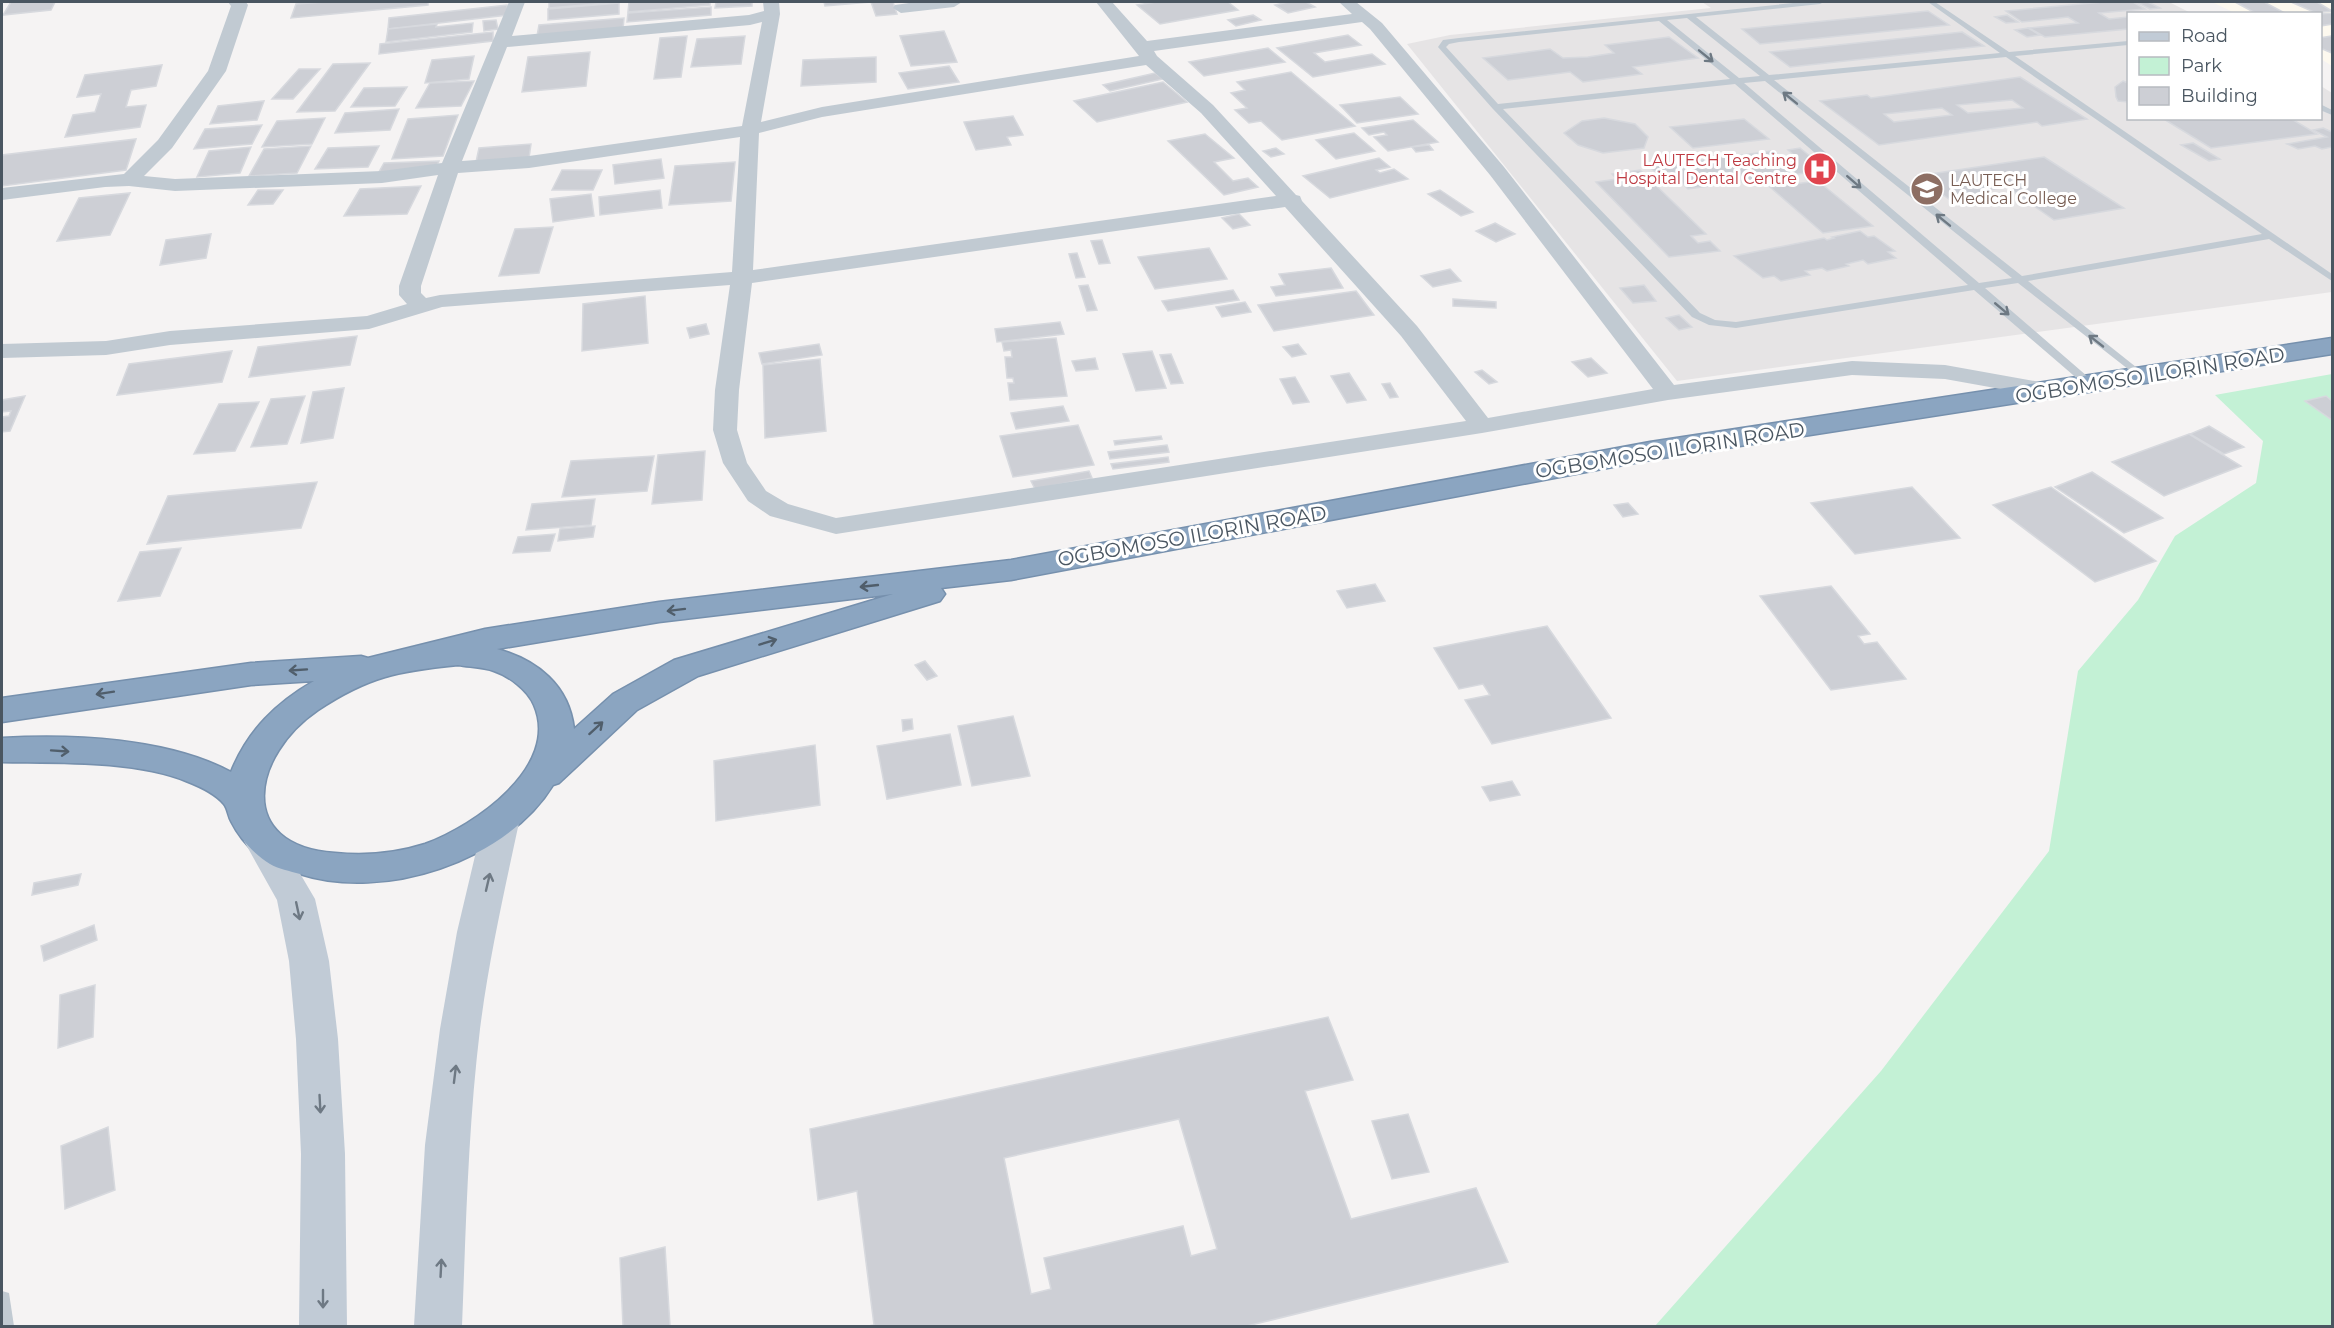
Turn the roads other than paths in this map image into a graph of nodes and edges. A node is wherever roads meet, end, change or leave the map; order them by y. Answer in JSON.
{"nodes":[{"id":1,"x":236,"y":2,"type":"edge"},
{"id":2,"x":517,"y":2,"type":"edge"},
{"id":3,"x":954,"y":2,"type":"edge"},
{"id":4,"x":1104,"y":2,"type":"edge"},
{"id":5,"x":1347,"y":2,"type":"edge"},
{"id":6,"x":1820,"y":2,"type":"edge"},
{"id":7,"x":1931,"y":2,"type":"edge"},
{"id":8,"x":901,"y":8,"type":"dead end"},
{"id":9,"x":770,"y":15,"type":"edge"},
{"id":10,"x":1688,"y":15,"type":"junction"},
{"id":11,"x":1366,"y":17,"type":"junction"},
{"id":12,"x":1660,"y":19,"type":"junction"},
{"id":13,"x":502,"y":42,"type":"junction"},
{"id":14,"x":2127,"y":43,"type":"edge"},
{"id":15,"x":1147,"y":53,"type":"junction"},
{"id":16,"x":2009,"y":55,"type":"junction"},
{"id":17,"x":1765,"y":78,"type":"junction"},
{"id":18,"x":1737,"y":81,"type":"junction"},
{"id":19,"x":1496,"y":107,"type":"junction"},
{"id":20,"x":750,"y":130,"type":"junction"},
{"id":21,"x":450,"y":168,"type":"junction"},
{"id":22,"x":129,"y":180,"type":"junction"},
{"id":23,"x":2,"y":194,"type":"edge"},
{"id":24,"x":1293,"y":201,"type":"junction"},
{"id":25,"x":2269,"y":236,"type":"junction"},
{"id":26,"x":742,"y":278,"type":"junction"},
{"id":27,"x":2332,"y":278,"type":"edge"},
{"id":28,"x":2018,"y":280,"type":"junction"},
{"id":29,"x":1975,"y":286,"type":"junction"},
{"id":30,"x":422,"y":306,"type":"junction"},
{"id":31,"x":2331,"y":347,"type":"edge"},
{"id":32,"x":2,"y":351,"type":"edge"},
{"id":33,"x":2142,"y":377,"type":"junction"},
{"id":34,"x":2091,"y":385,"type":"junction"},
{"id":35,"x":2051,"y":391,"type":"junction"},
{"id":36,"x":1668,"y":393,"type":"junction"},
{"id":37,"x":1482,"y":426,"type":"junction"},
{"id":38,"x":1011,"y":570,"type":"junction"},
{"id":39,"x":392,"y":663,"type":"junction"},
{"id":40,"x":2,"y":710,"type":"edge"},
{"id":41,"x":2,"y":750,"type":"edge"},
{"id":42,"x":538,"y":782,"type":"junction"},
{"id":43,"x":502,"y":818,"type":"junction"},
{"id":44,"x":255,"y":830,"type":"junction"},
{"id":45,"x":2,"y":1300,"type":"edge"},
{"id":46,"x":5,"y":1326,"type":"edge"},
{"id":47,"x":323,"y":1326,"type":"edge"},
{"id":48,"x":438,"y":1326,"type":"edge"}],
"edges":[{"from":1,"to":22,"type":"street"},
{"from":2,"to":13,"type":"street"},
{"from":3,"to":8,"type":"street"},
{"from":4,"to":15,"type":"street"},
{"from":5,"to":11,"type":"street"},
{"from":6,"to":10,"type":"lane"},
{"from":7,"to":16,"type":"lane"},
{"from":9,"to":13,"type":"street"},
{"from":9,"to":20,"type":"street"},
{"from":10,"to":12,"type":"lane"},
{"from":10,"to":17,"type":"lane"},
{"from":11,"to":15,"type":"street"},
{"from":11,"to":36,"type":"street"},
{"from":12,"to":18,"type":"lane","one_way":true},
{"from":12,"to":19,"type":"lane"},
{"from":13,"to":21,"type":"street"},
{"from":14,"to":16,"type":"lane"},
{"from":15,"to":20,"type":"street"},
{"from":15,"to":24,"type":"street"},
{"from":16,"to":17,"type":"lane"},
{"from":16,"to":25,"type":"lane"},
{"from":17,"to":18,"type":"lane"},
{"from":28,"to":17,"type":"lane","one_way":true},
{"from":18,"to":19,"type":"lane"},
{"from":18,"to":29,"type":"lane","one_way":true},
{"from":19,"to":29,"type":"lane"},
{"from":20,"to":21,"type":"street"},
{"from":20,"to":26,"type":"street"},
{"from":21,"to":22,"type":"street"},
{"from":21,"to":30,"type":"street"},
{"from":22,"to":23,"type":"street"},
{"from":24,"to":26,"type":"street"},
{"from":24,"to":37,"type":"street"},
{"from":25,"to":27,"type":"lane"},
{"from":25,"to":28,"type":"lane"},
{"from":26,"to":30,"type":"street"},
{"from":26,"to":37,"type":"street"},
{"from":28,"to":29,"type":"lane"},
{"from":33,"to":28,"type":"lane","one_way":true},
{"from":29,"to":34,"type":"lane","one_way":true},
{"from":30,"to":32,"type":"street"},
{"from":31,"to":33,"type":"highway","name":"OGBOMOSO ILORIN ROAD"},
{"from":33,"to":34,"type":"highway","name":"OGBOMOSO ILORIN ROAD"},
{"from":34,"to":35,"type":"highway","name":"OGBOMOSO ILORIN ROAD"},
{"from":35,"to":36,"type":"street"},
{"from":35,"to":38,"type":"highway","name":"OGBOMOSO ILORIN ROAD"},
{"from":36,"to":37,"type":"street"},
{"from":38,"to":39,"type":"highway","one_way":true},
{"from":42,"to":38,"type":"highway","one_way":true},
{"from":39,"to":40,"type":"highway","one_way":true},
{"from":39,"to":42,"type":"highway"},
{"from":39,"to":44,"type":"highway"},
{"from":41,"to":44,"type":"highway","one_way":true},
{"from":42,"to":43,"type":"highway"},
{"from":43,"to":44,"type":"highway"},
{"from":48,"to":43,"type":"street","one_way":true},
{"from":44,"to":47,"type":"street","one_way":true},
{"from":45,"to":46,"type":"lane"}]}
